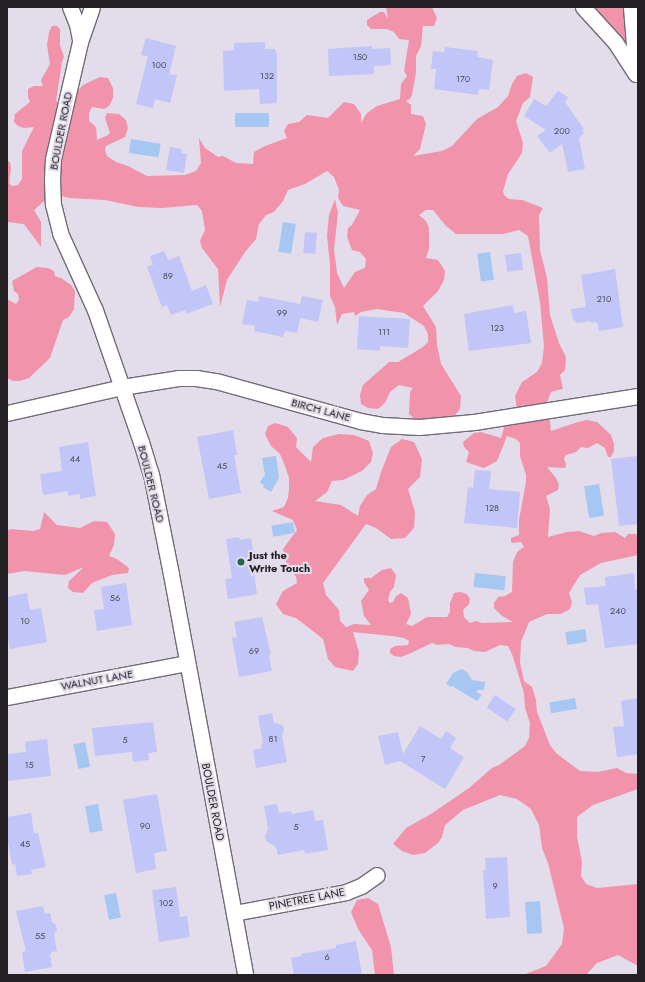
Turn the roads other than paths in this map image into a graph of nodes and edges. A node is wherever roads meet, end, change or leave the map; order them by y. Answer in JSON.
{"nodes":[{"id":1,"x":70,"y":7,"type":"edge"},
{"id":2,"x":92,"y":7,"type":"edge"},
{"id":3,"x":583,"y":7,"type":"edge"},
{"id":4,"x":631,"y":7,"type":"edge"},
{"id":5,"x":80,"y":42,"type":"junction"},
{"id":6,"x":637,"y":79,"type":"edge"},
{"id":7,"x":122,"y":387,"type":"junction"},
{"id":8,"x":638,"y":396,"type":"edge"},
{"id":9,"x":7,"y":413,"type":"edge"},
{"id":10,"x":187,"y":663,"type":"junction"},
{"id":11,"x":7,"y":697,"type":"edge"},
{"id":12,"x":377,"y":875,"type":"dead end"},
{"id":13,"x":234,"y":914,"type":"junction"},
{"id":14,"x":245,"y":975,"type":"edge"}],
"edges":[{"from":1,"to":5,"type":"street"},
{"from":2,"to":5,"type":"street","name":"BOULDER ROAD"},
{"from":3,"to":6,"type":"street"},
{"from":4,"to":6,"type":"street"},
{"from":5,"to":7,"type":"street","name":"BOULDER ROAD"},
{"from":7,"to":8,"type":"street","name":"BIRCH LANE"},
{"from":7,"to":9,"type":"street","name":"BIRCH LANE"},
{"from":7,"to":10,"type":"street","name":"BOULDER ROAD"},
{"from":10,"to":11,"type":"street","name":"WALNUT LANE"},
{"from":10,"to":13,"type":"street","name":"BOULDER ROAD"},
{"from":12,"to":13,"type":"street","name":"PINETREE LANE"},
{"from":13,"to":14,"type":"street","name":"BOULDER ROAD"}]}
